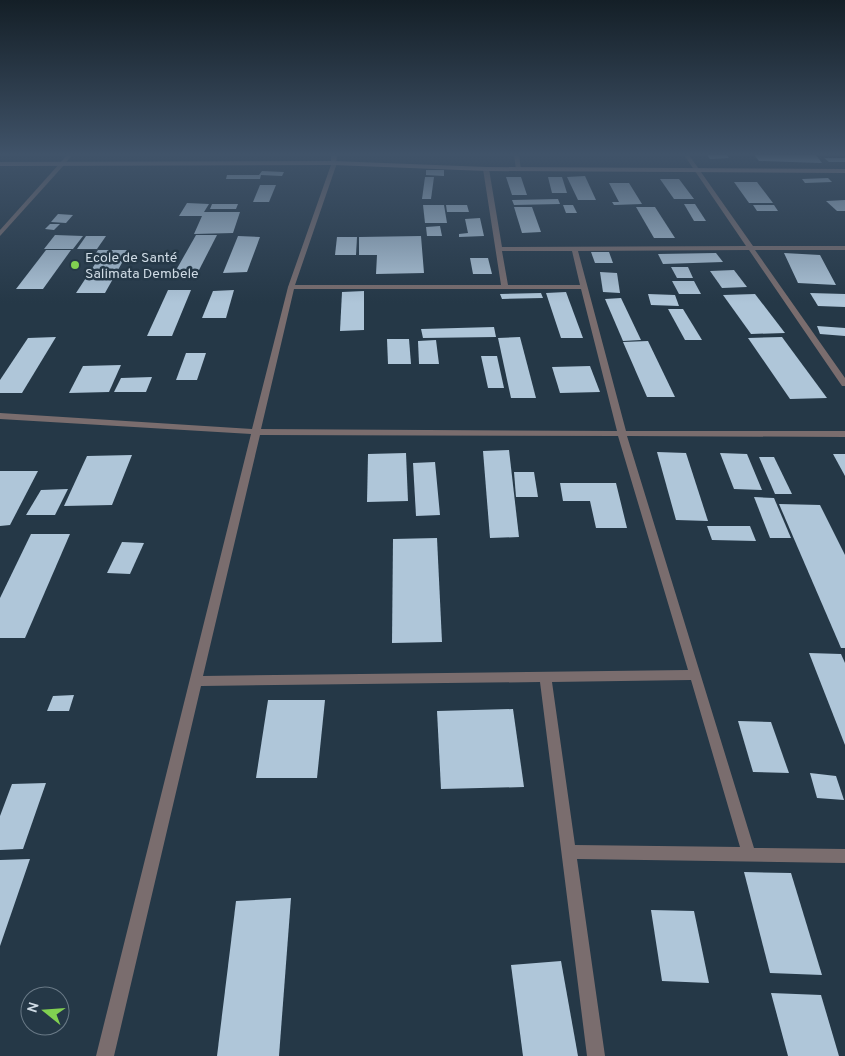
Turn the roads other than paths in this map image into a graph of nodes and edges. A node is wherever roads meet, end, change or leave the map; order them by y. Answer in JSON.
{"nodes":[{"id":1,"x":26,"y":204,"type":"edge"},
{"id":2,"x":319,"y":204,"type":"edge"},
{"id":3,"x":492,"y":204,"type":"edge"},
{"id":4,"x":720,"y":204,"type":"edge"},
{"id":5,"x":0,"y":234,"type":"edge"},
{"id":6,"x":574,"y":248,"type":"junction"},
{"id":7,"x":750,"y":248,"type":"junction"},
{"id":8,"x":845,"y":248,"type":"edge"},
{"id":9,"x":499,"y":249,"type":"junction"},
{"id":10,"x":291,"y":287,"type":"junction"},
{"id":11,"x":505,"y":287,"type":"junction"},
{"id":12,"x":583,"y":287,"type":"junction"},
{"id":13,"x":845,"y":384,"type":"edge"},
{"id":14,"x":0,"y":416,"type":"edge"},
{"id":15,"x":256,"y":432,"type":"junction"},
{"id":16,"x":622,"y":434,"type":"junction"},
{"id":17,"x":845,"y":434,"type":"edge"},
{"id":18,"x":694,"y":675,"type":"junction"},
{"id":19,"x":545,"y":676,"type":"junction"},
{"id":20,"x":196,"y":681,"type":"junction"},
{"id":21,"x":568,"y":852,"type":"junction"},
{"id":22,"x":749,"y":854,"type":"junction"},
{"id":23,"x":845,"y":856,"type":"edge"},
{"id":24,"x":105,"y":1056,"type":"edge"},
{"id":25,"x":596,"y":1056,"type":"edge"}],
"edges":[{"from":1,"to":5,"type":"street"},
{"from":2,"to":10,"type":"street"},
{"from":3,"to":9,"type":"street"},
{"from":4,"to":7,"type":"street"},
{"from":6,"to":7,"type":"street"},
{"from":6,"to":9,"type":"street"},
{"from":6,"to":12,"type":"street"},
{"from":7,"to":8,"type":"street"},
{"from":7,"to":13,"type":"street"},
{"from":9,"to":11,"type":"street"},
{"from":10,"to":11,"type":"street"},
{"from":10,"to":15,"type":"street"},
{"from":11,"to":12,"type":"street"},
{"from":12,"to":16,"type":"street"},
{"from":14,"to":15,"type":"street"},
{"from":15,"to":16,"type":"street"},
{"from":15,"to":20,"type":"street"},
{"from":16,"to":17,"type":"street"},
{"from":16,"to":18,"type":"street"},
{"from":18,"to":19,"type":"street"},
{"from":18,"to":22,"type":"street"},
{"from":19,"to":20,"type":"street"},
{"from":19,"to":21,"type":"street"},
{"from":20,"to":24,"type":"street"},
{"from":21,"to":22,"type":"street"},
{"from":21,"to":25,"type":"street"},
{"from":22,"to":23,"type":"street"}]}
